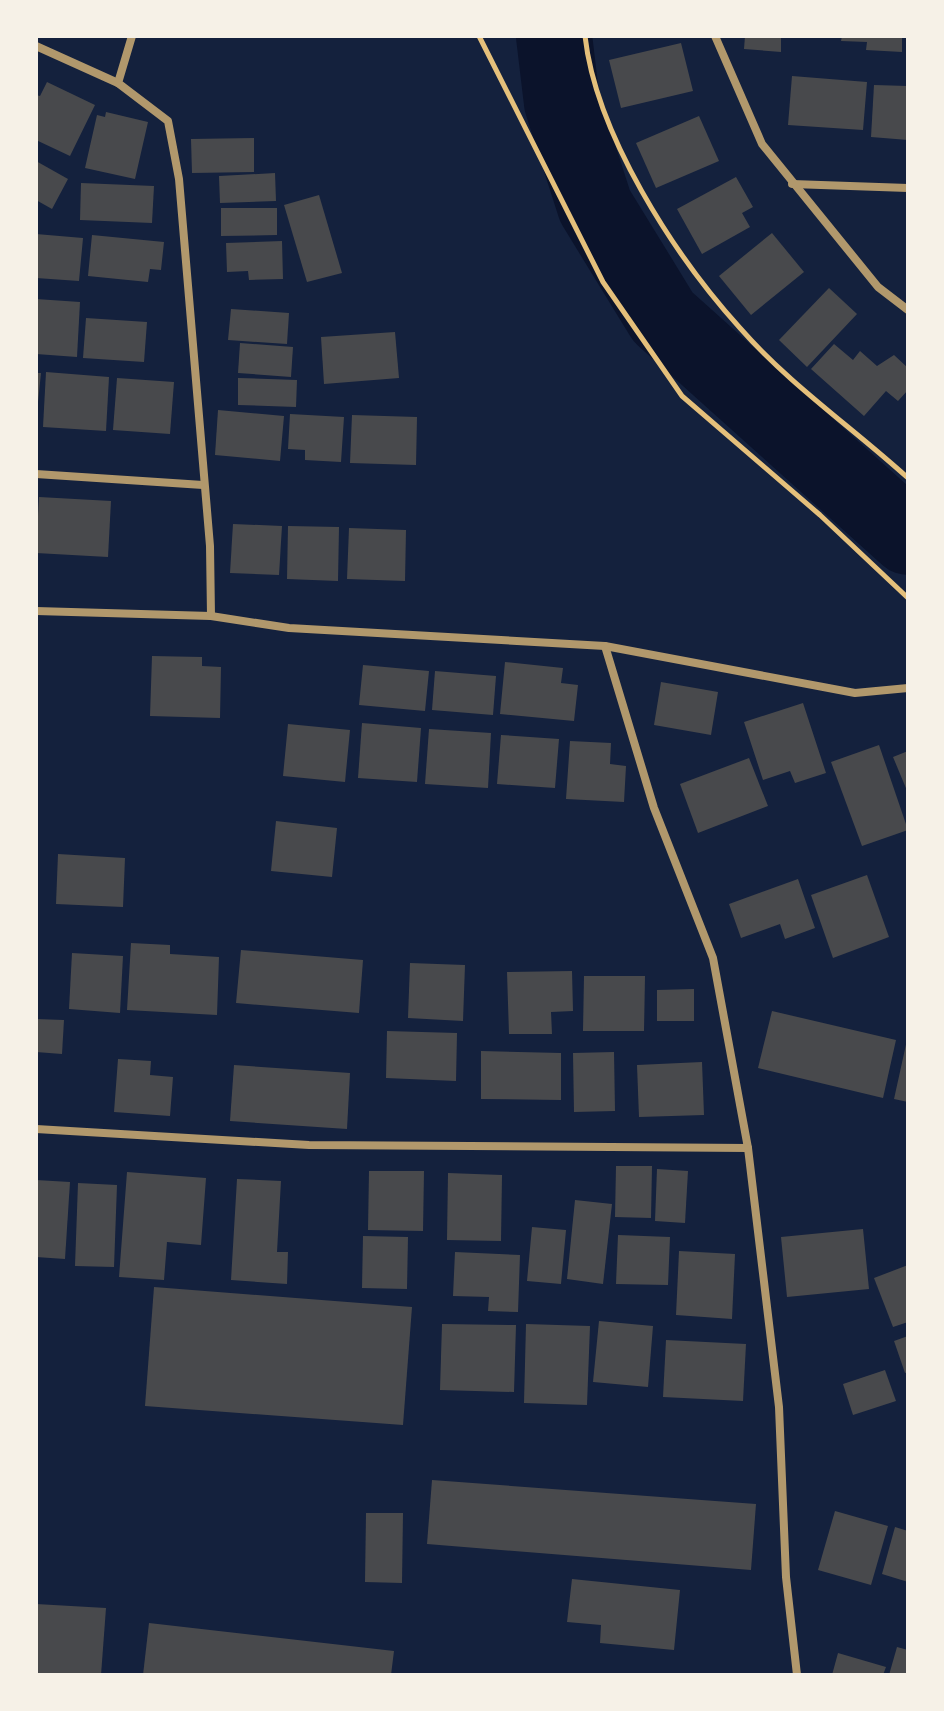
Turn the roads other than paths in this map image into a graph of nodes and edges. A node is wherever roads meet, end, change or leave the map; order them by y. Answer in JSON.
{"nodes":[{"id":1,"x":132,"y":36,"type":"edge"},
{"id":2,"x":715,"y":36,"type":"edge"},
{"id":3,"x":36,"y":46,"type":"edge"},
{"id":4,"x":118,"y":83,"type":"junction"},
{"id":5,"x":792,"y":184,"type":"junction"},
{"id":6,"x":908,"y":188,"type":"edge"},
{"id":7,"x":908,"y":310,"type":"edge"},
{"id":8,"x":36,"y":474,"type":"edge"},
{"id":9,"x":203,"y":485,"type":"junction"},
{"id":10,"x":36,"y":611,"type":"edge"},
{"id":11,"x":211,"y":616,"type":"junction"},
{"id":12,"x":605,"y":646,"type":"junction"},
{"id":13,"x":908,"y":688,"type":"edge"},
{"id":14,"x":36,"y":1129,"type":"edge"},
{"id":15,"x":748,"y":1148,"type":"junction"},
{"id":16,"x":797,"y":1675,"type":"edge"}],
"edges":[{"from":1,"to":4,"type":"street"},
{"from":2,"to":5,"type":"street"},
{"from":3,"to":4,"type":"street"},
{"from":4,"to":9,"type":"street"},
{"from":5,"to":6,"type":"street"},
{"from":5,"to":7,"type":"street"},
{"from":8,"to":9,"type":"street"},
{"from":9,"to":11,"type":"street"},
{"from":10,"to":11,"type":"street"},
{"from":11,"to":12,"type":"street"},
{"from":12,"to":13,"type":"street"},
{"from":12,"to":15,"type":"street"},
{"from":14,"to":15,"type":"street"},
{"from":15,"to":16,"type":"street"}]}
